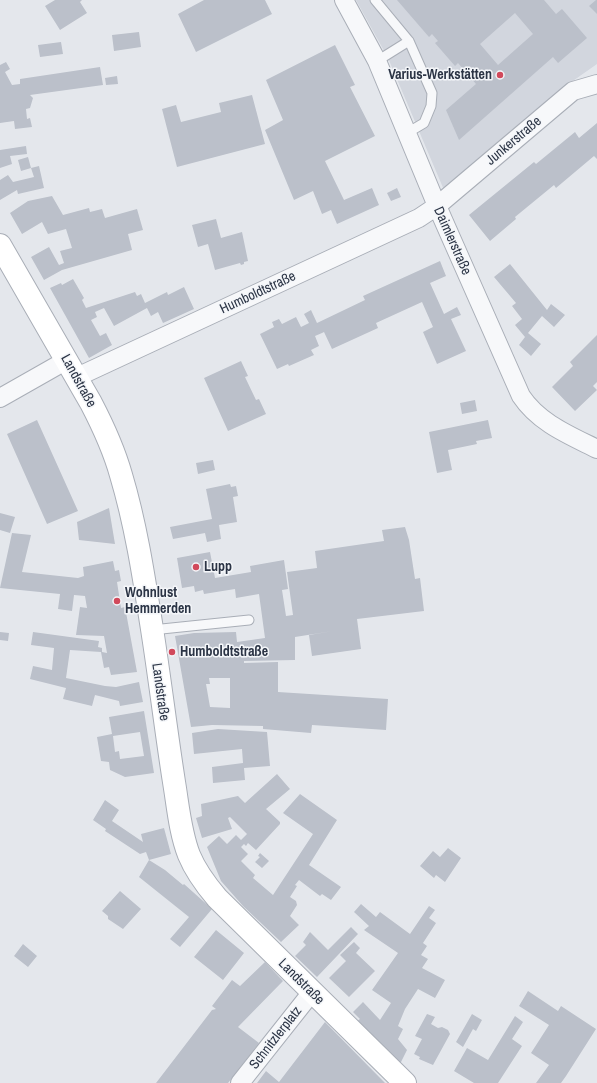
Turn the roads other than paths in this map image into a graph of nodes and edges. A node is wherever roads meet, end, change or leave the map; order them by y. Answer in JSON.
{"nodes":[{"id":1,"x":344,"y":0,"type":"edge"},
{"id":2,"x":375,"y":0,"type":"edge"},
{"id":3,"x":409,"y":41,"type":"junction"},
{"id":4,"x":377,"y":61,"type":"junction"},
{"id":5,"x":597,"y":84,"type":"edge"},
{"id":6,"x":407,"y":133,"type":"junction"},
{"id":7,"x":437,"y":206,"type":"junction"},
{"id":8,"x":0,"y":245,"type":"edge"},
{"id":9,"x":72,"y":369,"type":"junction"},
{"id":10,"x":0,"y":398,"type":"edge"},
{"id":11,"x":597,"y":449,"type":"edge"},
{"id":12,"x":249,"y":620,"type":"dead end"},
{"id":13,"x":152,"y":630,"type":"junction"},
{"id":14,"x":312,"y":992,"type":"junction"},
{"id":15,"x":240,"y":1083,"type":"edge"},
{"id":16,"x":405,"y":1083,"type":"edge"}],
"edges":[{"from":1,"to":4,"type":"street","name":"Daimlerstraße"},
{"from":2,"to":3,"type":"lane"},
{"from":3,"to":4,"type":"lane"},
{"from":3,"to":6,"type":"lane"},
{"from":4,"to":6,"type":"street","name":"Daimlerstraße"},
{"from":5,"to":7,"type":"street","name":"Junkerstraße"},
{"from":6,"to":7,"type":"street","name":"Daimlerstraße"},
{"from":7,"to":9,"type":"street","name":"Humboldtstraße"},
{"from":7,"to":11,"type":"street","name":"Daimlerstraße"},
{"from":8,"to":9,"type":"street","name":"Landstraße"},
{"from":9,"to":10,"type":"street","name":"Humboldtstraße"},
{"from":9,"to":13,"type":"street","name":"Landstraße"},
{"from":12,"to":13,"type":"lane"},
{"from":13,"to":14,"type":"street","name":"Landstraße"},
{"from":14,"to":15,"type":"street","name":"Schnitzlerplatz"},
{"from":14,"to":16,"type":"street","name":"Landstraße"}]}
